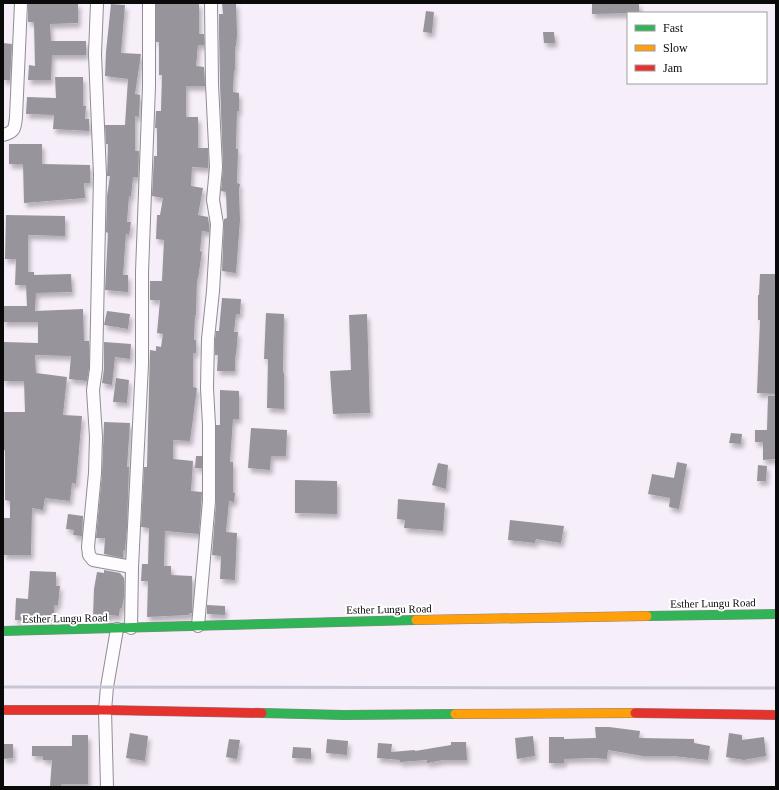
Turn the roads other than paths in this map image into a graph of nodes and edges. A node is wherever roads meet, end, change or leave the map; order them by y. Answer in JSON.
{"nodes":[{"id":1,"x":22,"y":3,"type":"edge"},
{"id":2,"x":97,"y":3,"type":"edge"},
{"id":3,"x":149,"y":3,"type":"edge"},
{"id":4,"x":211,"y":3,"type":"edge"},
{"id":5,"x":3,"y":135,"type":"edge"},
{"id":6,"x":132,"y":567,"type":"junction"},
{"id":7,"x":776,"y":614,"type":"edge"},
{"id":8,"x":198,"y":626,"type":"junction"},
{"id":9,"x":131,"y":628,"type":"junction"},
{"id":10,"x":117,"y":629,"type":"junction"},
{"id":11,"x":3,"y":631,"type":"edge"},
{"id":12,"x":3,"y":710,"type":"edge"},
{"id":13,"x":105,"y":710,"type":"junction"},
{"id":14,"x":776,"y":715,"type":"edge"},
{"id":15,"x":107,"y":787,"type":"edge"}],
"edges":[{"from":1,"to":5,"type":"street"},
{"from":2,"to":6,"type":"street"},
{"from":3,"to":6,"type":"street"},
{"from":4,"to":8,"type":"street"},
{"from":6,"to":9,"type":"street"},
{"from":7,"to":8,"type":"street","name":"Esther Lungu Road"},
{"from":8,"to":9,"type":"street","name":"Esther Lungu Road"},
{"from":9,"to":10,"type":"street","name":"Esther Lungu Road"},
{"from":10,"to":11,"type":"street","name":"Esther Lungu Road"},
{"from":10,"to":13,"type":"street"},
{"from":12,"to":13,"type":"street"},
{"from":13,"to":14,"type":"street"},
{"from":13,"to":15,"type":"street"}]}
